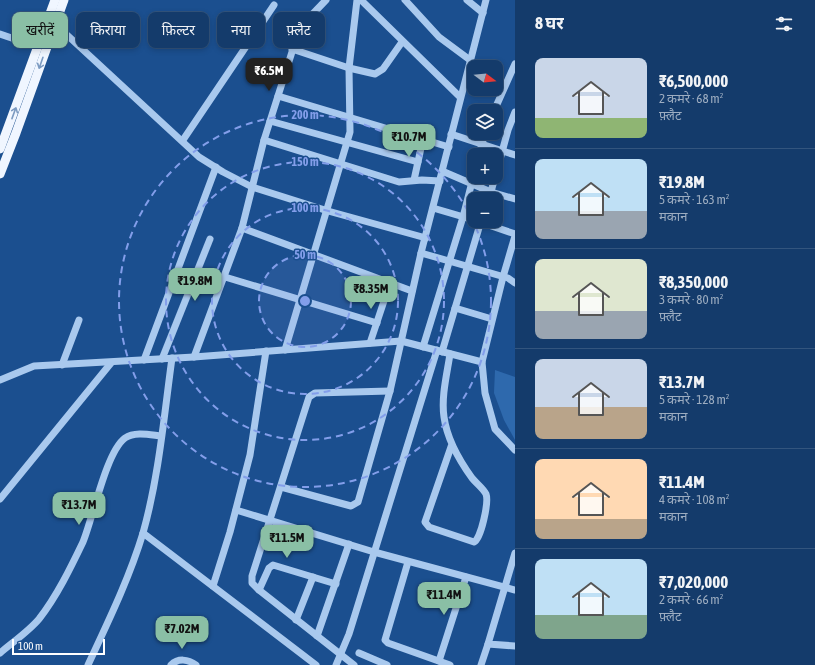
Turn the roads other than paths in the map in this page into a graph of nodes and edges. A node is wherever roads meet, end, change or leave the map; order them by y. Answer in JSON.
{"nodes":[{"id":1,"x":55,"y":0,"type":"edge"},
{"id":2,"x":64,"y":0,"type":"edge"},
{"id":3,"x":326,"y":0,"type":"edge"},
{"id":4,"x":357,"y":0,"type":"edge"},
{"id":5,"x":361,"y":0,"type":"edge"},
{"id":6,"x":405,"y":0,"type":"edge"},
{"id":7,"x":468,"y":0,"type":"edge"},
{"id":8,"x":486,"y":0,"type":"edge"},
{"id":9,"x":274,"y":5,"type":"dead end"},
{"id":10,"x":53,"y":12,"type":"edge"},
{"id":11,"x":57,"y":12,"type":"edge"},
{"id":12,"x":483,"y":12,"type":"junction"},
{"id":13,"x":0,"y":34,"type":"edge"},
{"id":14,"x":68,"y":35,"type":"edge"},
{"id":15,"x":12,"y":38,"type":"edge"},
{"id":16,"x":402,"y":42,"type":"junction"},
{"id":17,"x":38,"y":48,"type":"edge"},
{"id":18,"x":42,"y":48,"type":"edge"},
{"id":19,"x":292,"y":49,"type":"junction"},
{"id":20,"x":470,"y":60,"type":"joint"},
{"id":21,"x":515,"y":64,"type":"edge"},
{"id":22,"x":349,"y":68,"type":"junction"},
{"id":23,"x":467,"y":71,"type":"edge"},
{"id":24,"x":31,"y":79,"type":"junction"},
{"id":25,"x":278,"y":96,"type":"junction"},
{"id":26,"x":460,"y":97,"type":"junction"},
{"id":27,"x":497,"y":104,"type":"edge"},
{"id":28,"x":515,"y":112,"type":"edge"},
{"id":29,"x":350,"y":118,"type":"junction"},
{"id":30,"x":270,"y":121,"type":"junction"},
{"id":31,"x":451,"y":134,"type":"junction"},
{"id":32,"x":424,"y":139,"type":"junction"},
{"id":33,"x":183,"y":140,"type":"junction"},
{"id":34,"x":264,"y":140,"type":"junction"},
{"id":35,"x":482,"y":140,"type":"edge"},
{"id":36,"x":347,"y":141,"type":"junction"},
{"id":37,"x":481,"y":144,"type":"junction"},
{"id":38,"x":449,"y":147,"type":"junction"},
{"id":39,"x":480,"y":148,"type":"edge"},
{"id":40,"x":493,"y":148,"type":"edge"},
{"id":41,"x":503,"y":148,"type":"edge"},
{"id":42,"x":0,"y":149,"type":"edge"},
{"id":43,"x":503,"y":151,"type":"edge"},
{"id":44,"x":515,"y":155,"type":"edge"},
{"id":45,"x":418,"y":162,"type":"junction"},
{"id":46,"x":340,"y":164,"type":"junction"},
{"id":47,"x":216,"y":168,"type":"junction"},
{"id":48,"x":442,"y":172,"type":"junction"},
{"id":49,"x":0,"y":174,"type":"edge"},
{"id":50,"x":414,"y":180,"type":"junction"},
{"id":51,"x":440,"y":181,"type":"junction"},
{"id":52,"x":467,"y":182,"type":"edge"},
{"id":53,"x":472,"y":184,"type":"joint"},
{"id":54,"x":493,"y":184,"type":"edge"},
{"id":55,"x":252,"y":187,"type":"junction"},
{"id":56,"x":491,"y":192,"type":"joint"},
{"id":57,"x":503,"y":196,"type":"edge"},
{"id":58,"x":515,"y":199,"type":"edge"},
{"id":59,"x":433,"y":208,"type":"junction"},
{"id":60,"x":328,"y":211,"type":"junction"},
{"id":61,"x":463,"y":217,"type":"junction"},
{"id":62,"x":467,"y":218,"type":"edge"},
{"id":63,"x":242,"y":228,"type":"junction"},
{"id":64,"x":476,"y":228,"type":"edge"},
{"id":65,"x":496,"y":228,"type":"edge"},
{"id":66,"x":515,"y":235,"type":"edge"},
{"id":67,"x":426,"y":238,"type":"junction"},
{"id":68,"x":210,"y":239,"type":"dead end"},
{"id":69,"x":421,"y":253,"type":"junction"},
{"id":70,"x":314,"y":255,"type":"junction"},
{"id":71,"x":449,"y":261,"type":"junction"},
{"id":72,"x":468,"y":266,"type":"junction"},
{"id":73,"x":225,"y":276,"type":"junction"},
{"id":74,"x":503,"y":276,"type":"junction"},
{"id":75,"x":390,"y":283,"type":"junction"},
{"id":76,"x":515,"y":283,"type":"edge"},
{"id":77,"x":412,"y":291,"type":"junction"},
{"id":78,"x":300,"y":300,"type":"junction"},
{"id":79,"x":455,"y":308,"type":"junction"},
{"id":80,"x":492,"y":319,"type":"junction"},
{"id":81,"x":79,"y":320,"type":"dead end"},
{"id":82,"x":377,"y":323,"type":"junction"},
{"id":83,"x":402,"y":341,"type":"junction"},
{"id":84,"x":370,"y":343,"type":"junction"},
{"id":85,"x":423,"y":347,"type":"junction"},
{"id":86,"x":285,"y":350,"type":"junction"},
{"id":87,"x":266,"y":351,"type":"junction"},
{"id":88,"x":439,"y":351,"type":"junction"},
{"id":89,"x":450,"y":354,"type":"junction"},
{"id":90,"x":194,"y":357,"type":"junction"},
{"id":91,"x":172,"y":358,"type":"junction"},
{"id":92,"x":162,"y":359,"type":"junction"},
{"id":93,"x":144,"y":360,"type":"junction"},
{"id":94,"x":482,"y":362,"type":"junction"},
{"id":95,"x":111,"y":363,"type":"junction"},
{"id":96,"x":62,"y":365,"type":"junction"},
{"id":97,"x":0,"y":380,"type":"edge"},
{"id":98,"x":390,"y":391,"type":"junction"},
{"id":99,"x":161,"y":436,"type":"junction"},
{"id":100,"x":452,"y":444,"type":"junction"},
{"id":101,"x":515,"y":450,"type":"edge"},
{"id":102,"x":280,"y":486,"type":"junction"},
{"id":103,"x":0,"y":499,"type":"edge"},
{"id":104,"x":236,"y":510,"type":"junction"},
{"id":105,"x":269,"y":520,"type":"junction"},
{"id":106,"x":143,"y":533,"type":"junction"},
{"id":107,"x":349,"y":544,"type":"junction"},
{"id":108,"x":374,"y":552,"type":"junction"},
{"id":109,"x":515,"y":553,"type":"edge"},
{"id":110,"x":408,"y":562,"type":"junction"},
{"id":111,"x":313,"y":577,"type":"junction"},
{"id":112,"x":466,"y":577,"type":"junction"},
{"id":113,"x":336,"y":584,"type":"junction"},
{"id":114,"x":213,"y":586,"type":"junction"},
{"id":115,"x":505,"y":588,"type":"junction"},
{"id":116,"x":259,"y":590,"type":"junction"},
{"id":117,"x":515,"y":590,"type":"edge"},
{"id":118,"x":296,"y":620,"type":"junction"},
{"id":119,"x":317,"y":636,"type":"junction"},
{"id":120,"x":488,"y":644,"type":"junction"},
{"id":121,"x":515,"y":646,"type":"edge"},
{"id":122,"x":0,"y":653,"type":"edge"},
{"id":123,"x":359,"y":653,"type":"dead end"},
{"id":124,"x":340,"y":655,"type":"junction"},
{"id":125,"x":439,"y":661,"type":"junction"},
{"id":126,"x":88,"y":665,"type":"edge"},
{"id":127,"x":171,"y":665,"type":"edge"},
{"id":128,"x":196,"y":665,"type":"edge"},
{"id":129,"x":316,"y":665,"type":"edge"},
{"id":130,"x":336,"y":665,"type":"edge"},
{"id":131,"x":354,"y":665,"type":"edge"},
{"id":132,"x":387,"y":665,"type":"edge"},
{"id":133,"x":450,"y":665,"type":"edge"},
{"id":134,"x":482,"y":665,"type":"edge"}],
"edges":[{"from":1,"to":10,"type":"main road"},
{"from":2,"to":11,"type":"main road"},
{"from":3,"to":19,"type":"street"},
{"from":4,"to":22,"type":"street"},
{"from":5,"to":16,"type":"street"},
{"from":6,"to":20,"type":"street"},
{"from":7,"to":12,"type":"street"},
{"from":8,"to":12,"type":"street"},
{"from":9,"to":33,"type":"street"},
{"from":12,"to":20,"type":"street"},
{"from":13,"to":15,"type":"street"},
{"from":14,"to":33,"type":"street"},
{"from":16,"to":22,"type":"street"},
{"from":16,"to":26,"type":"street"},
{"from":17,"to":24,"type":"main road"},
{"from":18,"to":24,"type":"main road","one_way":true},
{"from":19,"to":22,"type":"street"},
{"from":19,"to":25,"type":"street"},
{"from":21,"to":27,"type":"street"},
{"from":22,"to":29,"type":"street"},
{"from":23,"to":26,"type":"street"},
{"from":42,"to":24,"type":"main road","one_way":true},
{"from":24,"to":49,"type":"main road"},
{"from":25,"to":29,"type":"street"},
{"from":25,"to":30,"type":"street"},
{"from":26,"to":31,"type":"street"},
{"from":28,"to":41,"type":"street"},
{"from":29,"to":32,"type":"street"},
{"from":29,"to":36,"type":"street"},
{"from":30,"to":34,"type":"street"},
{"from":30,"to":36,"type":"street"},
{"from":31,"to":37,"type":"street"},
{"from":31,"to":38,"type":"street"},
{"from":32,"to":38,"type":"street"},
{"from":32,"to":45,"type":"street"},
{"from":33,"to":47,"type":"street"},
{"from":34,"to":46,"type":"street"},
{"from":34,"to":55,"type":"street"},
{"from":35,"to":37,"type":"street"},
{"from":36,"to":45,"type":"street"},
{"from":36,"to":46,"type":"street"},
{"from":37,"to":39,"type":"street"},
{"from":37,"to":40,"type":"street"},
{"from":38,"to":48,"type":"street"},
{"from":43,"to":44,"type":"street"},
{"from":45,"to":50,"type":"street"},
{"from":46,"to":50,"type":"street"},
{"from":46,"to":60,"type":"street"},
{"from":47,"to":55,"type":"street"},
{"from":47,"to":93,"type":"street"},
{"from":48,"to":51,"type":"street"},
{"from":48,"to":52,"type":"street"},
{"from":50,"to":51,"type":"street"},
{"from":51,"to":59,"type":"street"},
{"from":53,"to":56,"type":"street"},
{"from":53,"to":61,"type":"street"},
{"from":54,"to":56,"type":"street"},
{"from":55,"to":60,"type":"street"},
{"from":55,"to":63,"type":"street"},
{"from":57,"to":58,"type":"street"},
{"from":59,"to":61,"type":"street"},
{"from":59,"to":67,"type":"street"},
{"from":60,"to":67,"type":"street"},
{"from":60,"to":70,"type":"street"},
{"from":61,"to":62,"type":"street"},
{"from":61,"to":71,"type":"street"},
{"from":63,"to":70,"type":"street"},
{"from":63,"to":73,"type":"street"},
{"from":64,"to":72,"type":"street"},
{"from":65,"to":66,"type":"street"},
{"from":66,"to":74,"type":"street"},
{"from":67,"to":69,"type":"street"},
{"from":68,"to":92,"type":"street"},
{"from":69,"to":71,"type":"street"},
{"from":69,"to":77,"type":"street"},
{"from":70,"to":75,"type":"street"},
{"from":70,"to":78,"type":"street"},
{"from":71,"to":72,"type":"street"},
{"from":71,"to":85,"type":"street"},
{"from":72,"to":74,"type":"street"},
{"from":72,"to":79,"type":"street"},
{"from":73,"to":78,"type":"street"},
{"from":73,"to":90,"type":"street"},
{"from":74,"to":76,"type":"street"},
{"from":74,"to":80,"type":"street"},
{"from":75,"to":77,"type":"street"},
{"from":75,"to":82,"type":"street"},
{"from":77,"to":83,"type":"street"},
{"from":78,"to":82,"type":"street"},
{"from":78,"to":86,"type":"street"},
{"from":79,"to":80,"type":"street"},
{"from":79,"to":88,"type":"street"},
{"from":80,"to":94,"type":"street"},
{"from":81,"to":96,"type":"street"},
{"from":82,"to":84,"type":"street"},
{"from":83,"to":84,"type":"street"},
{"from":83,"to":85,"type":"street"},
{"from":83,"to":98,"type":"street"},
{"from":84,"to":86,"type":"street"},
{"from":85,"to":88,"type":"street"},
{"from":86,"to":87,"type":"street"},
{"from":87,"to":90,"type":"street"},
{"from":87,"to":104,"type":"street"},
{"from":88,"to":89,"type":"street"},
{"from":88,"to":108,"type":"street"},
{"from":89,"to":94,"type":"street"},
{"from":89,"to":100,"type":"street"},
{"from":90,"to":91,"type":"street"},
{"from":91,"to":92,"type":"street"},
{"from":91,"to":99,"type":"street"},
{"from":92,"to":93,"type":"street"},
{"from":93,"to":95,"type":"street"},
{"from":94,"to":101,"type":"street"},
{"from":95,"to":96,"type":"street"},
{"from":95,"to":103,"type":"street"},
{"from":96,"to":97,"type":"street"},
{"from":98,"to":102,"type":"street"},
{"from":98,"to":102,"type":"street"},
{"from":99,"to":106,"type":"street"},
{"from":99,"to":122,"type":"street"},
{"from":100,"to":100,"type":"street"},
{"from":102,"to":105,"type":"street"},
{"from":104,"to":105,"type":"street"},
{"from":104,"to":114,"type":"street"},
{"from":105,"to":107,"type":"street"},
{"from":105,"to":116,"type":"street"},
{"from":106,"to":114,"type":"street"},
{"from":106,"to":126,"type":"street"},
{"from":107,"to":108,"type":"street"},
{"from":107,"to":113,"type":"street"},
{"from":108,"to":110,"type":"street"},
{"from":108,"to":124,"type":"street"},
{"from":109,"to":115,"type":"street"},
{"from":110,"to":112,"type":"street"},
{"from":110,"to":125,"type":"street"},
{"from":111,"to":113,"type":"street"},
{"from":111,"to":116,"type":"street"},
{"from":111,"to":118,"type":"street"},
{"from":112,"to":115,"type":"street"},
{"from":112,"to":125,"type":"street"},
{"from":113,"to":119,"type":"street"},
{"from":114,"to":129,"type":"street"},
{"from":115,"to":117,"type":"street"},
{"from":115,"to":120,"type":"street"},
{"from":116,"to":118,"type":"street"},
{"from":118,"to":119,"type":"street"},
{"from":119,"to":124,"type":"street"},
{"from":120,"to":121,"type":"street"},
{"from":120,"to":134,"type":"street"},
{"from":123,"to":132,"type":"street"},
{"from":124,"to":130,"type":"street"},
{"from":124,"to":131,"type":"street"},
{"from":125,"to":133,"type":"street"},
{"from":127,"to":128,"type":"street"}]}
